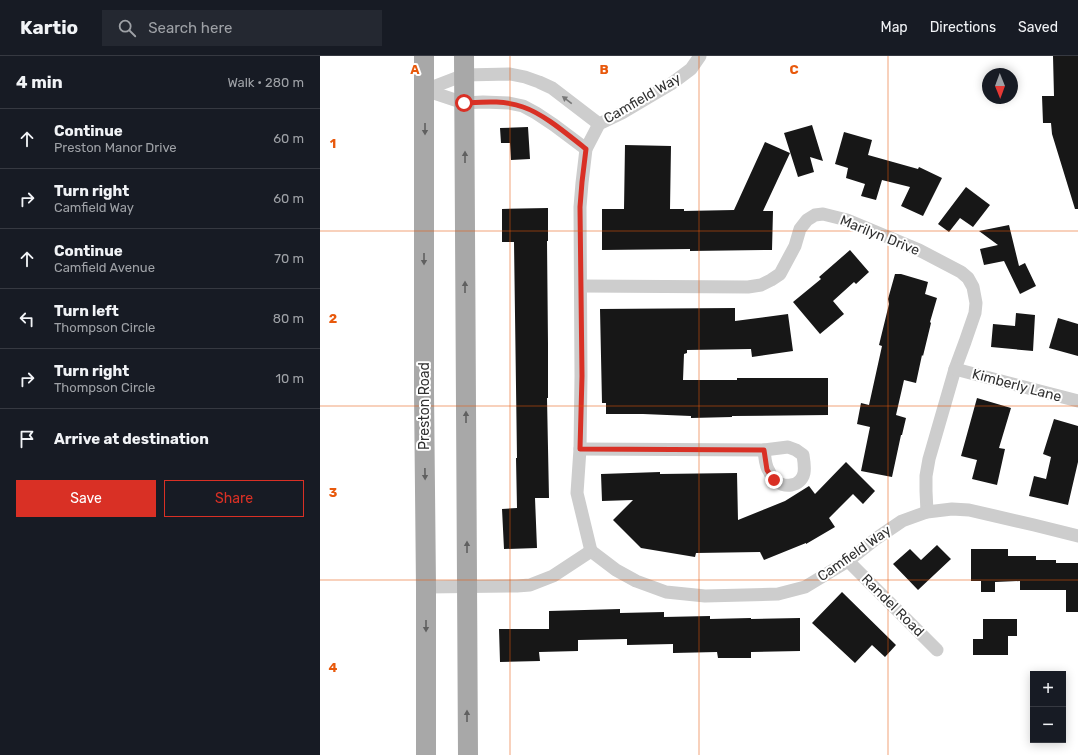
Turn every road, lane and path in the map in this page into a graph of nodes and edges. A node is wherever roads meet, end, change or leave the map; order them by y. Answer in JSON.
{"nodes":[{"id":1,"x":424,"y":56,"type":"edge"},
{"id":2,"x":700,"y":56,"type":"edge"},
{"id":3,"x":464,"y":65,"type":"edge"},
{"id":4,"x":425,"y":90,"type":"junction"},
{"id":5,"x":464,"y":103,"type":"junction"},
{"id":6,"x":598,"y":124,"type":"junction"},
{"id":7,"x":586,"y":149,"type":"junction"},
{"id":8,"x":581,"y":286,"type":"junction"},
{"id":9,"x":955,"y":369,"type":"junction"},
{"id":10,"x":1078,"y":401,"type":"edge"},
{"id":11,"x":580,"y":449,"type":"junction"},
{"id":12,"x":764,"y":450,"type":"dead end"},
{"id":13,"x":927,"y":512,"type":"junction"},
{"id":14,"x":1078,"y":536,"type":"edge"},
{"id":15,"x":591,"y":551,"type":"junction"},
{"id":16,"x":848,"y":561,"type":"junction"},
{"id":17,"x":467,"y":586,"type":"junction"},
{"id":18,"x":426,"y":587,"type":"junction"},
{"id":19,"x":937,"y":650,"type":"dead end"},
{"id":20,"x":426,"y":755,"type":"edge"},
{"id":21,"x":468,"y":755,"type":"edge"}],
"edges":[{"from":1,"to":4,"type":"main road","name":"Preston Road"},
{"from":2,"to":6,"type":"street","name":"Camfield Way"},
{"from":3,"to":4,"type":"street"},
{"from":3,"to":5,"type":"main road"},
{"from":6,"to":3,"type":"street","one_way":true},
{"from":4,"to":5,"type":"street"},
{"from":4,"to":18,"type":"main road","name":"Preston Road","one_way":true},
{"from":5,"to":7,"type":"street"},
{"from":17,"to":5,"type":"main road","one_way":true},
{"from":6,"to":7,"type":"street","name":"Camfield Way"},
{"from":7,"to":8,"type":"street","name":"Camfield Way"},
{"from":8,"to":9,"type":"street","name":"Marilyn Drive"},
{"from":8,"to":11,"type":"street","name":"Camfield Way"},
{"from":9,"to":10,"type":"street","name":"Kimberly Lane"},
{"from":9,"to":13,"type":"street","name":"Marilyn Drive"},
{"from":11,"to":12,"type":"street"},
{"from":11,"to":15,"type":"street","name":"Camfield Way"},
{"from":13,"to":14,"type":"street","name":"Camfield Way"},
{"from":13,"to":16,"type":"street","name":"Camfield Way"},
{"from":15,"to":16,"type":"street","name":"Camfield Way"},
{"from":15,"to":17,"type":"street"},
{"from":16,"to":19,"type":"street","name":"Randel Road"},
{"from":17,"to":18,"type":"street"},
{"from":21,"to":17,"type":"main road","one_way":true},
{"from":18,"to":20,"type":"main road","name":"Preston Road","one_way":true}]}
